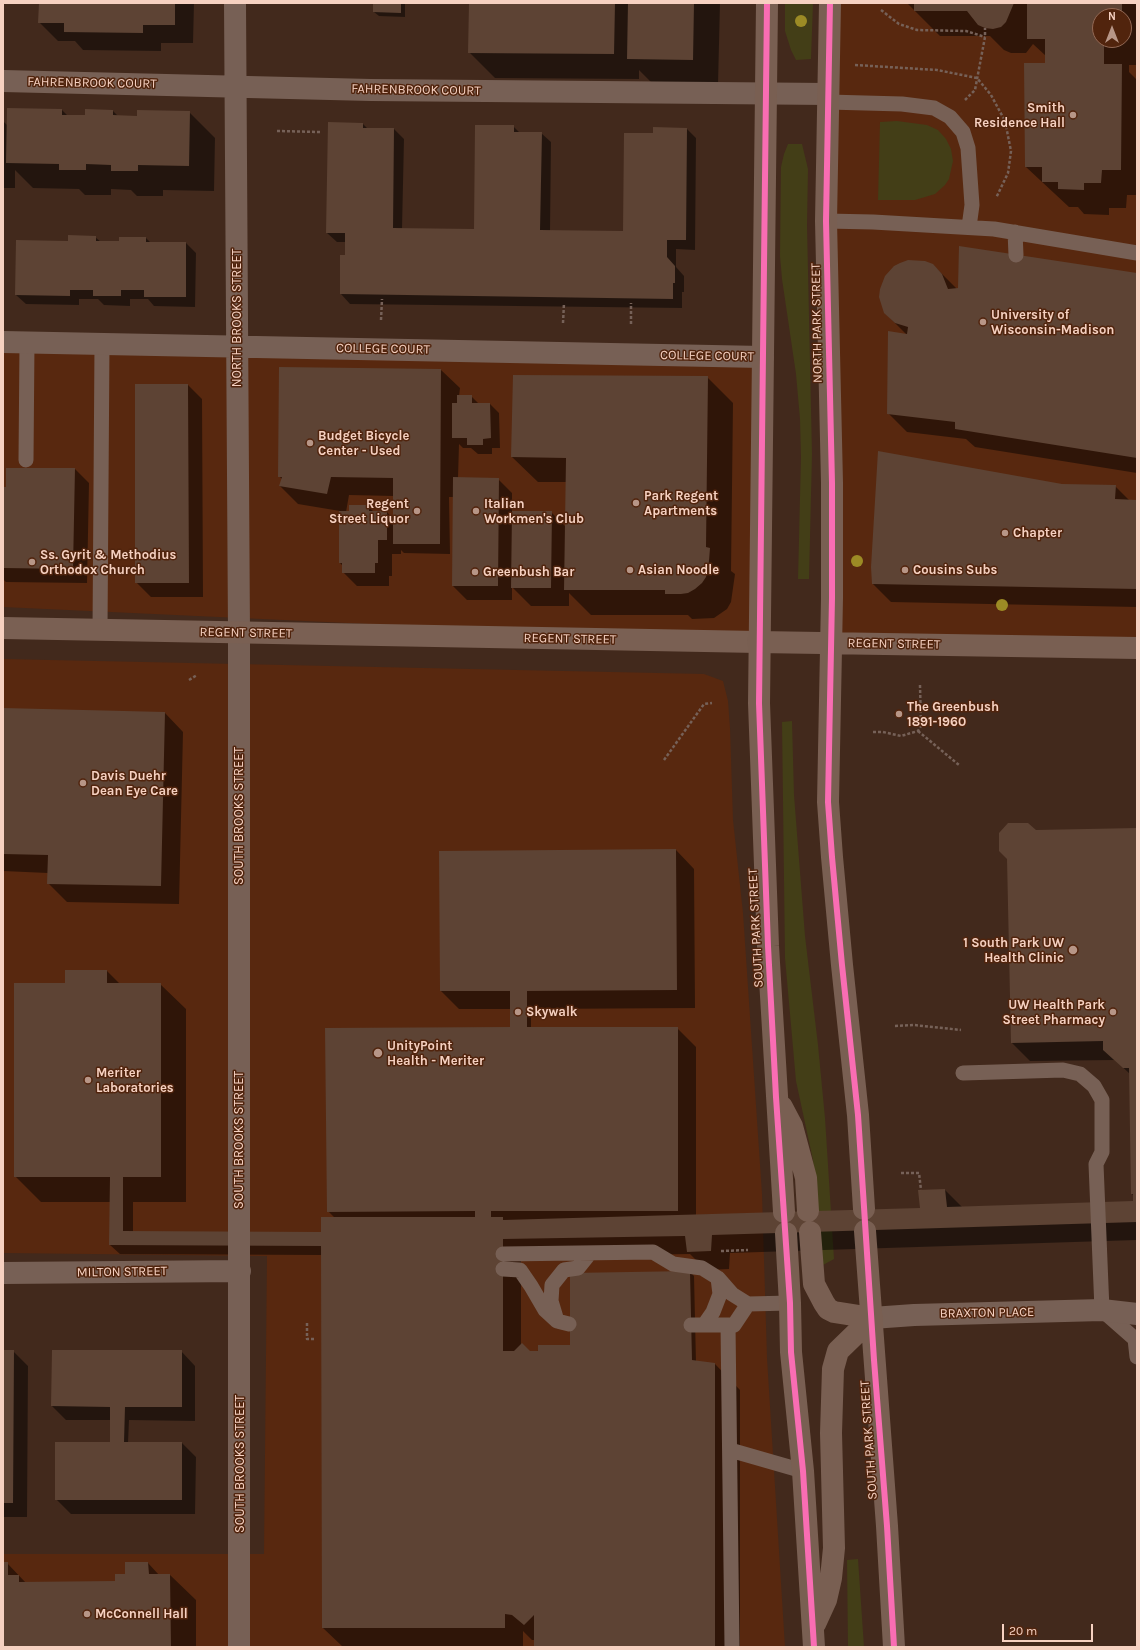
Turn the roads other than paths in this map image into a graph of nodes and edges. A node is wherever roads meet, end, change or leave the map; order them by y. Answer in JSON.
{"nodes":[{"id":1,"x":235,"y":3,"type":"edge"},
{"id":2,"x":767,"y":3,"type":"edge"},
{"id":3,"x":830,"y":3,"type":"edge"},
{"id":4,"x":3,"y":81,"type":"edge"},
{"id":5,"x":237,"y":86,"type":"junction"},
{"id":6,"x":766,"y":92,"type":"junction"},
{"id":7,"x":828,"y":98,"type":"junction"},
{"id":8,"x":826,"y":221,"type":"junction"},
{"id":9,"x":970,"y":227,"type":"junction"},
{"id":10,"x":1015,"y":232,"type":"junction"},
{"id":11,"x":1137,"y":253,"type":"edge"},
{"id":12,"x":1016,"y":255,"type":"dead end"},
{"id":13,"x":3,"y":342,"type":"edge"},
{"id":14,"x":27,"y":343,"type":"junction"},
{"id":15,"x":102,"y":344,"type":"junction"},
{"id":16,"x":238,"y":348,"type":"junction"},
{"id":17,"x":763,"y":357,"type":"junction"},
{"id":18,"x":26,"y":460,"type":"dead end"},
{"id":19,"x":3,"y":628,"type":"edge"},
{"id":20,"x":100,"y":630,"type":"junction"},
{"id":21,"x":239,"y":633,"type":"junction"},
{"id":22,"x":758,"y":642,"type":"junction"},
{"id":23,"x":831,"y":643,"type":"junction"},
{"id":24,"x":1137,"y":648,"type":"edge"},
{"id":25,"x":963,"y":1073,"type":"dead end"},
{"id":26,"x":776,"y":1097,"type":"junction"},
{"id":27,"x":590,"y":1253,"type":"junction"},
{"id":28,"x":503,"y":1254,"type":"dead end"},
{"id":29,"x":503,"y":1269,"type":"dead end"},
{"id":30,"x":240,"y":1271,"type":"junction"},
{"id":31,"x":3,"y":1273,"type":"edge"},
{"id":32,"x":718,"y":1278,"type":"junction"},
{"id":33,"x":790,"y":1303,"type":"junction"},
{"id":34,"x":1137,"y":1303,"type":"edge"},
{"id":35,"x":748,"y":1304,"type":"junction"},
{"id":36,"x":1102,"y":1310,"type":"junction"},
{"id":37,"x":1137,"y":1314,"type":"edge"},
{"id":38,"x":872,"y":1318,"type":"junction"},
{"id":39,"x":728,"y":1325,"type":"junction"},
{"id":40,"x":1137,"y":1357,"type":"edge"},
{"id":41,"x":730,"y":1450,"type":"junction"},
{"id":42,"x":803,"y":1471,"type":"junction"},
{"id":43,"x":814,"y":1638,"type":"edge"},
{"id":44,"x":239,"y":1647,"type":"edge"},
{"id":45,"x":732,"y":1647,"type":"edge"},
{"id":46,"x":894,"y":1647,"type":"edge"}],
"edges":[{"from":1,"to":5,"type":"street","name":"NORTH BROOKS STREET"},
{"from":2,"to":6,"type":"main road"},
{"from":3,"to":7,"type":"main road","name":"NORTH PARK STREET"},
{"from":4,"to":5,"type":"street","name":"FAHRENBROOK COURT"},
{"from":5,"to":6,"type":"street","name":"FAHRENBROOK COURT"},
{"from":5,"to":16,"type":"street","name":"NORTH BROOKS STREET"},
{"from":6,"to":7,"type":"street","name":"FAHRENBROOK COURT"},
{"from":6,"to":17,"type":"main road"},
{"from":7,"to":8,"type":"main road","name":"NORTH PARK STREET"},
{"from":7,"to":9,"type":"lane"},
{"from":8,"to":9,"type":"lane"},
{"from":8,"to":23,"type":"main road","name":"NORTH PARK STREET"},
{"from":9,"to":10,"type":"lane"},
{"from":10,"to":11,"type":"lane"},
{"from":10,"to":12,"type":"lane"},
{"from":13,"to":14,"type":"street","name":"COLLEGE COURT"},
{"from":14,"to":15,"type":"street","name":"COLLEGE COURT"},
{"from":14,"to":18,"type":"lane"},
{"from":15,"to":16,"type":"street","name":"COLLEGE COURT"},
{"from":15,"to":20,"type":"lane"},
{"from":16,"to":17,"type":"street","name":"COLLEGE COURT"},
{"from":16,"to":21,"type":"street","name":"NORTH BROOKS STREET"},
{"from":17,"to":22,"type":"main road"},
{"from":19,"to":20,"type":"main road","name":"REGENT STREET"},
{"from":20,"to":21,"type":"main road","name":"REGENT STREET"},
{"from":21,"to":22,"type":"main road","name":"REGENT STREET"},
{"from":21,"to":30,"type":"street","name":"SOUTH BROOKS STREET"},
{"from":22,"to":23,"type":"main road","name":"REGENT STREET"},
{"from":22,"to":26,"type":"main road","name":"SOUTH PARK STREET"},
{"from":23,"to":24,"type":"main road","name":"REGENT STREET"},
{"from":23,"to":38,"type":"main road","name":"SOUTH PARK STREET"},
{"from":25,"to":36,"type":"lane"},
{"from":26,"to":33,"type":"main road","name":"SOUTH PARK STREET"},
{"from":26,"to":38,"type":"main road"},
{"from":27,"to":28,"type":"lane"},
{"from":27,"to":29,"type":"lane"},
{"from":27,"to":32,"type":"lane"},
{"from":30,"to":31,"type":"street","name":"MILTON STREET"},
{"from":30,"to":44,"type":"street","name":"SOUTH BROOKS STREET"},
{"from":32,"to":35,"type":"lane"},
{"from":32,"to":39,"type":"lane"},
{"from":33,"to":35,"type":"lane"},
{"from":33,"to":42,"type":"main road","name":"SOUTH PARK STREET"},
{"from":34,"to":36,"type":"street","name":"BRAXTON PLACE"},
{"from":35,"to":39,"type":"lane"},
{"from":36,"to":37,"type":"street","name":"BRAXTON PLACE"},
{"from":36,"to":38,"type":"street","name":"BRAXTON PLACE"},
{"from":36,"to":40,"type":"lane"},
{"from":38,"to":43,"type":"main road"},
{"from":38,"to":46,"type":"main road","name":"SOUTH PARK STREET"},
{"from":39,"to":41,"type":"lane"},
{"from":41,"to":42,"type":"lane"},
{"from":41,"to":45,"type":"lane"},
{"from":42,"to":43,"type":"main road","name":"SOUTH PARK STREET"}]}
